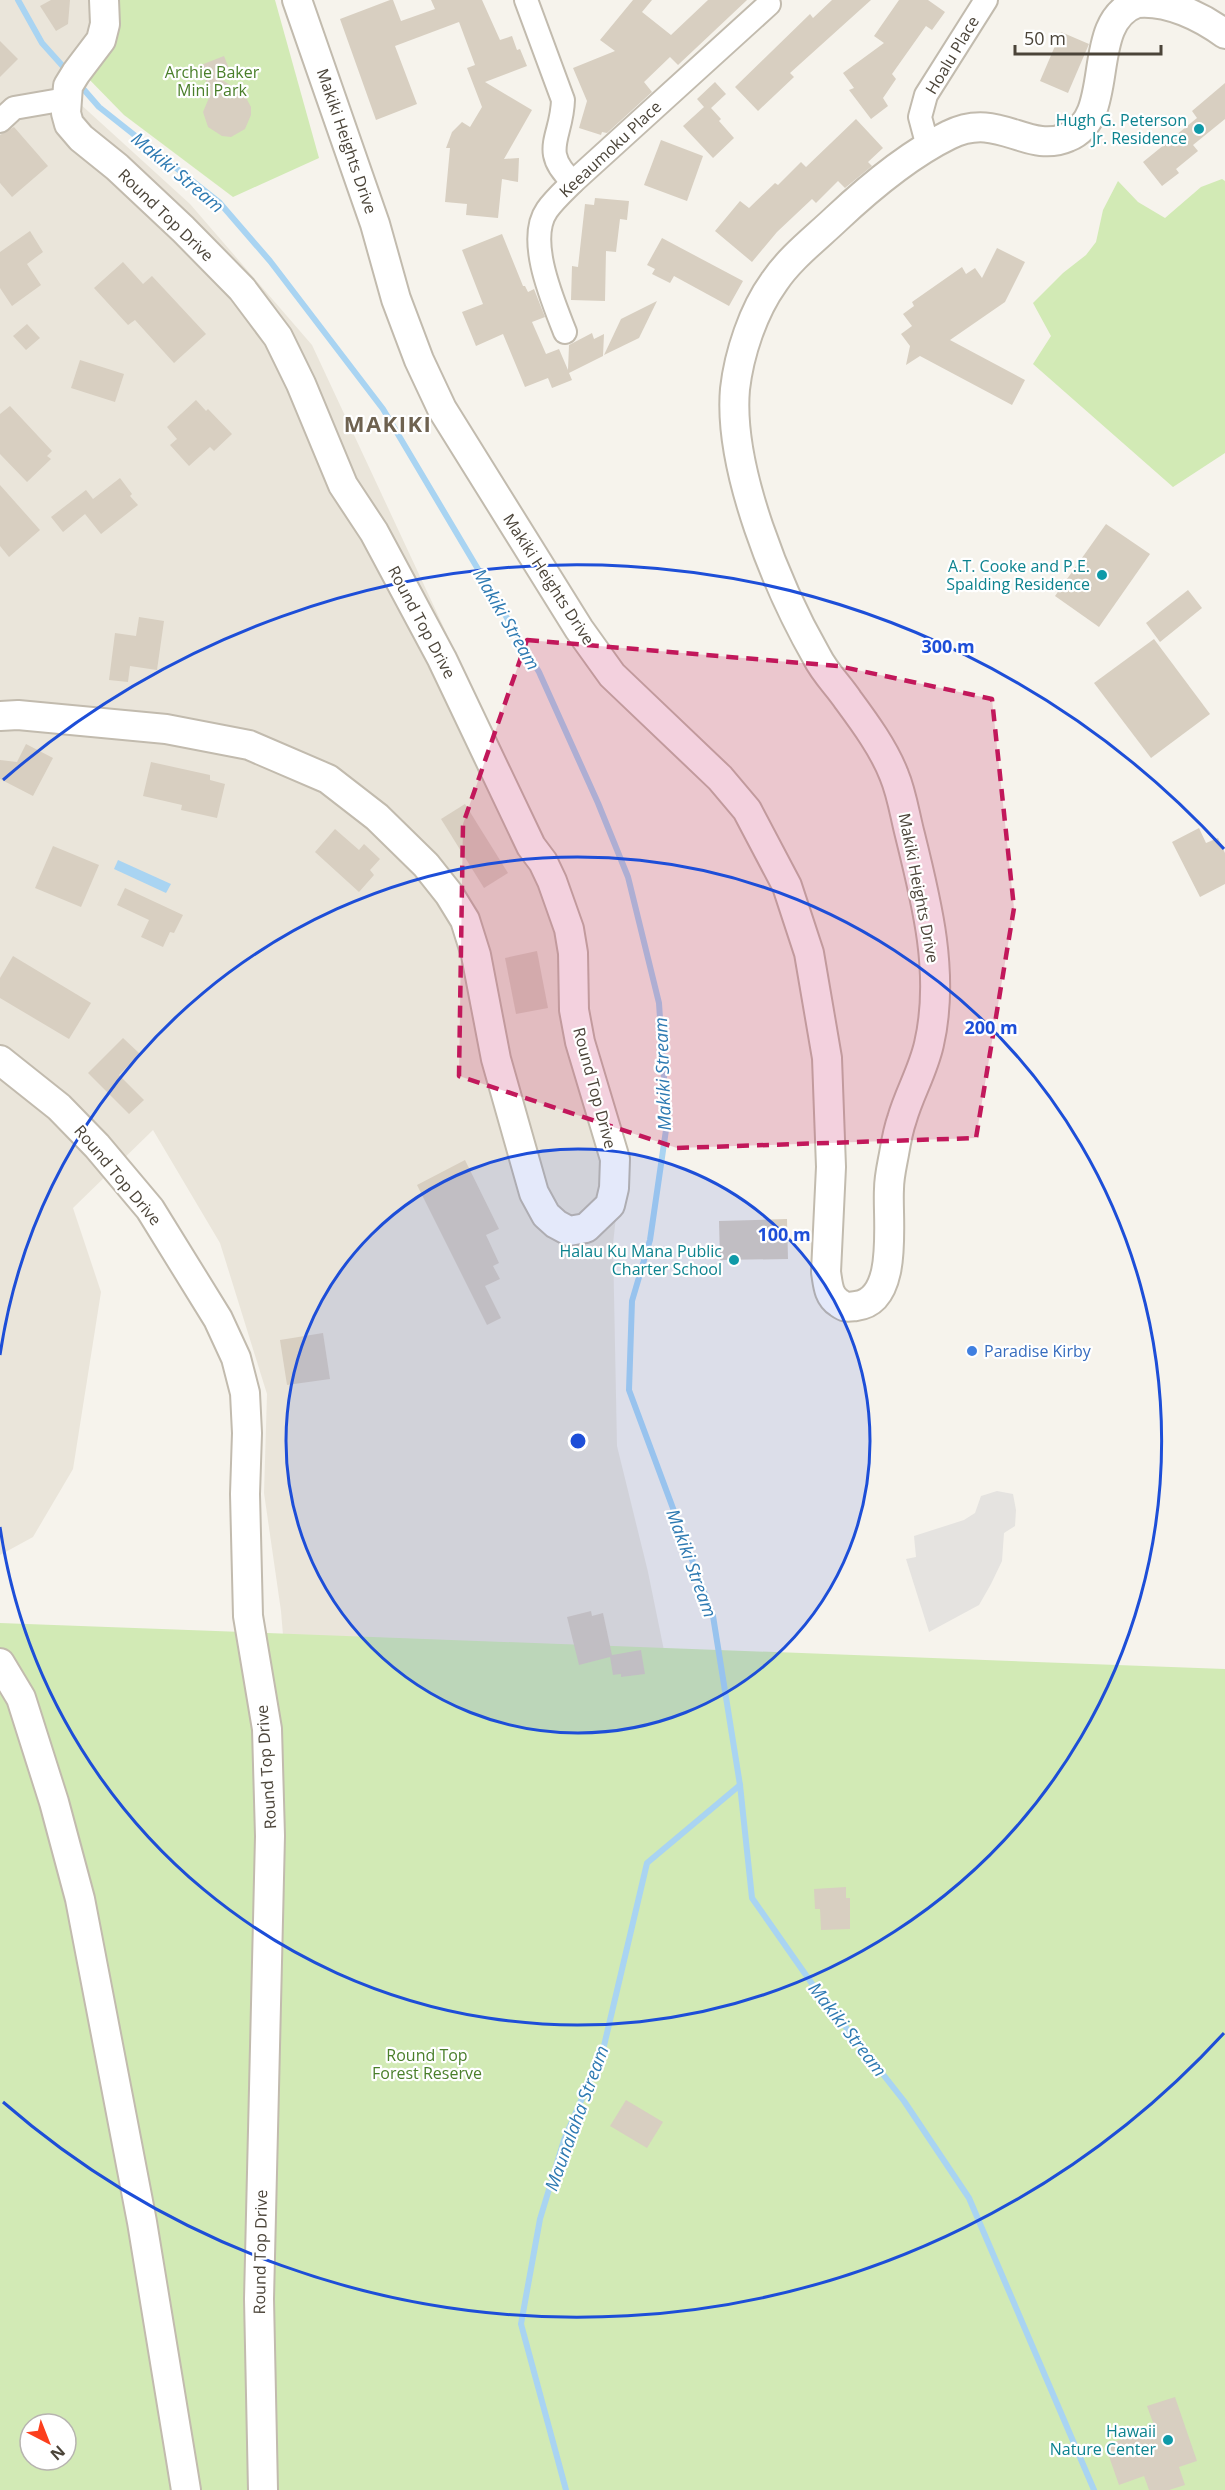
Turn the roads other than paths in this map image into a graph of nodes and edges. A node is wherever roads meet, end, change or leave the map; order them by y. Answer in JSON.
{"nodes":[{"id":1,"x":104,"y":0,"type":"edge"},
{"id":2,"x":297,"y":0,"type":"edge"},
{"id":3,"x":526,"y":0,"type":"edge"},
{"id":4,"x":986,"y":0,"type":"edge"},
{"id":5,"x":769,"y":4,"type":"dead end"},
{"id":6,"x":1225,"y":34,"type":"edge"},
{"id":7,"x":66,"y":99,"type":"junction"},
{"id":8,"x":0,"y":121,"type":"edge"},
{"id":9,"x":928,"y":147,"type":"junction"},
{"id":10,"x":573,"y":182,"type":"junction"},
{"id":11,"x":565,"y":332,"type":"dead end"},
{"id":12,"x":0,"y":716,"type":"edge"},
{"id":13,"x":0,"y":1060,"type":"edge"},
{"id":14,"x":0,"y":1663,"type":"edge"},
{"id":15,"x":186,"y":2490,"type":"edge"},
{"id":16,"x":263,"y":2490,"type":"edge"}],
"edges":[{"from":1,"to":7,"type":"street"},
{"from":2,"to":9,"type":"street","name":"Makiki Heights Drive"},
{"from":3,"to":10,"type":"street"},
{"from":4,"to":9,"type":"street","name":"Hoalu Place"},
{"from":5,"to":10,"type":"street","name":"Keeaumoku Place"},
{"from":6,"to":9,"type":"street","name":"Makiki Heights Drive"},
{"from":7,"to":8,"type":"street"},
{"from":7,"to":12,"type":"street","name":"Round Top Drive"},
{"from":10,"to":11,"type":"street","name":"Keeaumoku Place"},
{"from":13,"to":16,"type":"street","name":"Round Top Drive"},
{"from":14,"to":15,"type":"street"}]}
